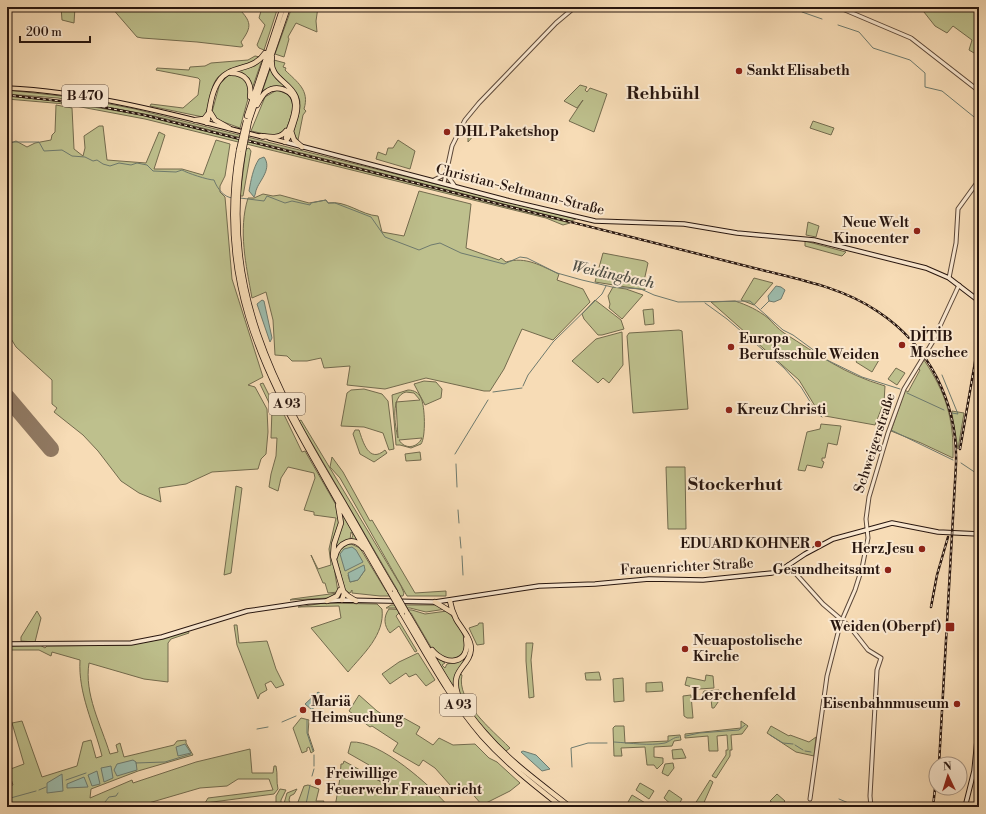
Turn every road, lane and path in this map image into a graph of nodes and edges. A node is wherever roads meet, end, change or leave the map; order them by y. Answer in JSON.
{"nodes":[{"id":1,"x":284,"y":7,"type":"edge"},
{"id":2,"x":288,"y":7,"type":"edge"},
{"id":3,"x":575,"y":7,"type":"edge"},
{"id":4,"x":838,"y":7,"type":"edge"},
{"id":5,"x":271,"y":47,"type":"junction"},
{"id":6,"x":266,"y":62,"type":"junction"},
{"id":7,"x":227,"y":73,"type":"junction"},
{"id":8,"x":7,"y":88,"type":"edge"},
{"id":9,"x":979,"y":90,"type":"edge"},
{"id":10,"x":210,"y":112,"type":"junction"},
{"id":11,"x":249,"y":118,"type":"junction"},
{"id":12,"x":195,"y":120,"type":"junction"},
{"id":13,"x":207,"y":122,"type":"junction"},
{"id":14,"x":229,"y":128,"type":"junction"},
{"id":15,"x":290,"y":130,"type":"junction"},
{"id":16,"x":261,"y":136,"type":"junction"},
{"id":17,"x":285,"y":142,"type":"junction"},
{"id":18,"x":302,"y":147,"type":"junction"},
{"id":19,"x":446,"y":174,"type":"junction"},
{"id":20,"x":434,"y":180,"type":"junction"},
{"id":21,"x":979,"y":180,"type":"edge"},
{"id":22,"x":444,"y":183,"type":"junction"},
{"id":23,"x":454,"y":186,"type":"junction"},
{"id":24,"x":236,"y":206,"type":"junction"},
{"id":25,"x":949,"y":278,"type":"junction"},
{"id":26,"x":959,"y":285,"type":"junction"},
{"id":27,"x":979,"y":301,"type":"edge"},
{"id":28,"x":336,"y":498,"type":"junction"},
{"id":29,"x":867,"y":530,"type":"junction"},
{"id":30,"x":979,"y":534,"type":"edge"},
{"id":31,"x":334,"y":560,"type":"junction"},
{"id":32,"x":372,"y":561,"type":"junction"},
{"id":33,"x":788,"y":565,"type":"junction"},
{"id":34,"x":341,"y":590,"type":"junction"},
{"id":35,"x":392,"y":592,"type":"junction"},
{"id":36,"x":342,"y":600,"type":"junction"},
{"id":37,"x":356,"y":600,"type":"junction"},
{"id":38,"x":327,"y":601,"type":"junction"},
{"id":39,"x":450,"y":601,"type":"junction"},
{"id":40,"x":436,"y":602,"type":"junction"},
{"id":41,"x":405,"y":613,"type":"junction"},
{"id":42,"x":453,"y":613,"type":"junction"},
{"id":43,"x":842,"y":620,"type":"junction"},
{"id":44,"x":840,"y":625,"type":"dead end"},
{"id":45,"x":419,"y":634,"type":"junction"},
{"id":46,"x":466,"y":635,"type":"junction"},
{"id":47,"x":7,"y":644,"type":"edge"},
{"id":48,"x":462,"y":704,"type":"junction"},
{"id":49,"x":979,"y":720,"type":"edge"},
{"id":50,"x":974,"y":770,"type":"junction"},
{"id":51,"x":979,"y":772,"type":"edge"},
{"id":52,"x":810,"y":799,"type":"dead end"},
{"id":53,"x":562,"y":807,"type":"edge"},
{"id":54,"x":570,"y":807,"type":"edge"},
{"id":55,"x":871,"y":807,"type":"edge"},
{"id":56,"x":965,"y":807,"type":"edge"}],
"edges":[{"from":1,"to":5,"type":"highway","number":"A 93"},
{"from":2,"to":5,"type":"highway","number":"A 93"},
{"from":3,"to":19,"type":"street"},
{"from":4,"to":9,"type":"street"},
{"from":5,"to":6,"type":"highway"},
{"from":5,"to":6,"type":"highway","number":"A 93"},
{"from":6,"to":7,"type":"highway"},
{"from":6,"to":11,"type":"highway","number":"A 93"},
{"from":6,"to":15,"type":"highway"},
{"from":7,"to":10,"type":"highway"},
{"from":7,"to":11,"type":"highway"},
{"from":8,"to":12,"type":"main road","number":"B 470"},
{"from":10,"to":12,"type":"highway"},
{"from":10,"to":13,"type":"highway"},
{"from":10,"to":14,"type":"highway"},
{"from":11,"to":15,"type":"highway"},
{"from":11,"to":24,"type":"highway","number":"A 93","bridge":true},
{"from":12,"to":13,"type":"main road","number":"B 470"},
{"from":13,"to":14,"type":"main road","number":"B 470"},
{"from":14,"to":16,"type":"main road","number":"B 470"},
{"from":15,"to":16,"type":"highway"},
{"from":15,"to":17,"type":"highway"},
{"from":15,"to":18,"type":"highway"},
{"from":16,"to":17,"type":"main road","number":"B 470"},
{"from":17,"to":18,"type":"main road","name":"Christian-Seltmann-Straße"},
{"from":18,"to":20,"type":"main road","name":"Christian-Seltmann-Straße"},
{"from":19,"to":20,"type":"street"},
{"from":19,"to":22,"type":"street"},
{"from":19,"to":23,"type":"street"},
{"from":20,"to":22,"type":"main road","name":"Christian-Seltmann-Straße"},
{"from":21,"to":25,"type":"street"},
{"from":22,"to":23,"type":"main road","name":"Christian-Seltmann-Straße"},
{"from":23,"to":25,"type":"main road","name":"Christian-Seltmann-Straße"},
{"from":24,"to":28,"type":"highway","number":"A 93"},
{"from":24,"to":35,"type":"highway","number":"A 93"},
{"from":25,"to":26,"type":"main road","name":"Christian-Seltmann-Straße"},
{"from":26,"to":27,"type":"main road","name":"Christian-Seltmann-Straße"},
{"from":26,"to":29,"type":"street","name":"Schweigerstraße"},
{"from":28,"to":31,"type":"highway"},
{"from":28,"to":32,"type":"highway","number":"A 93"},
{"from":29,"to":30,"type":"main road","name":"Frauenrichter Straße"},
{"from":29,"to":33,"type":"main road","name":"Frauenrichter Straße"},
{"from":29,"to":43,"type":"street","name":"Schweigerstraße"},
{"from":31,"to":32,"type":"highway"},
{"from":31,"to":34,"type":"highway"},
{"from":32,"to":35,"type":"highway","number":"A 93"},
{"from":33,"to":39,"type":"main road","name":"Frauenrichter Straße"},
{"from":33,"to":43,"type":"street"},
{"from":34,"to":36,"type":"highway"},
{"from":34,"to":37,"type":"highway"},
{"from":34,"to":38,"type":"highway"},
{"from":35,"to":41,"type":"highway","number":"A 93","bridge":true},
{"from":36,"to":37,"type":"main road","name":"Frauenrichter Straße"},
{"from":36,"to":38,"type":"main road","name":"Frauenrichter Straße"},
{"from":37,"to":40,"type":"main road","name":"Frauenrichter Straße"},
{"from":38,"to":47,"type":"main road","name":"Frauenrichter Straße"},
{"from":39,"to":40,"type":"main road","name":"Frauenrichter Straße"},
{"from":39,"to":42,"type":"highway"},
{"from":40,"to":42,"type":"highway"},
{"from":41,"to":45,"type":"highway","number":"A 93"},
{"from":41,"to":53,"type":"highway","number":"A 93"},
{"from":42,"to":46,"type":"highway"},
{"from":43,"to":55,"type":"street"},
{"from":44,"to":52,"type":"street"},
{"from":45,"to":46,"type":"highway"},
{"from":45,"to":48,"type":"highway","number":"A 93"},
{"from":46,"to":48,"type":"highway"},
{"from":48,"to":54,"type":"highway","number":"A 93"},
{"from":49,"to":50,"type":"main road"},
{"from":50,"to":51,"type":"street"},
{"from":50,"to":56,"type":"main road"}]}
